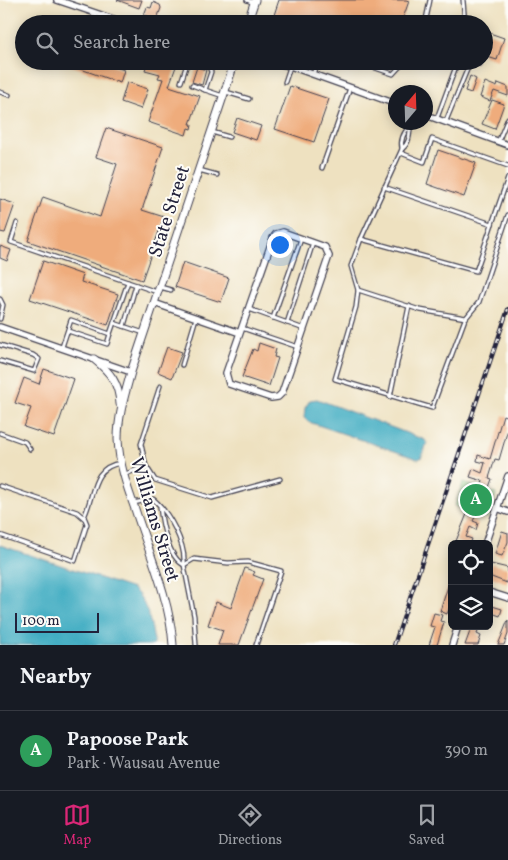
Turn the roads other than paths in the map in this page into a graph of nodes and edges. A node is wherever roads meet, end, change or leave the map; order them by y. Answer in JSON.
{"nodes":[{"id":1,"x":57,"y":0,"type":"edge"},
{"id":2,"x":247,"y":0,"type":"edge"},
{"id":3,"x":430,"y":0,"type":"edge"},
{"id":4,"x":463,"y":0,"type":"edge"},
{"id":5,"x":255,"y":2,"type":"edge"},
{"id":6,"x":101,"y":15,"type":"edge"},
{"id":7,"x":251,"y":15,"type":"edge"},
{"id":8,"x":427,"y":15,"type":"edge"},
{"id":9,"x":464,"y":15,"type":"edge"},
{"id":10,"x":185,"y":70,"type":"edge"},
{"id":11,"x":210,"y":70,"type":"edge"},
{"id":12,"x":232,"y":70,"type":"edge"},
{"id":13,"x":289,"y":70,"type":"edge"},
{"id":14,"x":302,"y":70,"type":"edge"},
{"id":15,"x":315,"y":70,"type":"edge"},
{"id":16,"x":381,"y":70,"type":"edge"},
{"id":17,"x":397,"y":70,"type":"edge"},
{"id":18,"x":455,"y":70,"type":"edge"},
{"id":19,"x":467,"y":70,"type":"edge"},
{"id":20,"x":313,"y":74,"type":"junction"},
{"id":21,"x":181,"y":82,"type":"dead end"},
{"id":22,"x":285,"y":82,"type":"dead end"},
{"id":23,"x":192,"y":85,"type":"dead end"},
{"id":24,"x":350,"y":88,"type":"junction"},
{"id":25,"x":205,"y":90,"type":"junction"},
{"id":26,"x":0,"y":92,"type":"edge"},
{"id":27,"x":224,"y":94,"type":"junction"},
{"id":28,"x":9,"y":95,"type":"dead end"},
{"id":29,"x":250,"y":99,"type":"dead end"},
{"id":30,"x":388,"y":101,"type":"edge"},
{"id":31,"x":433,"y":118,"type":"edge"},
{"id":32,"x":508,"y":118,"type":"edge"},
{"id":33,"x":437,"y":119,"type":"junction"},
{"id":34,"x":446,"y":122,"type":"junction"},
{"id":35,"x":408,"y":130,"type":"edge"},
{"id":36,"x":212,"y":132,"type":"junction"},
{"id":37,"x":229,"y":137,"type":"dead end"},
{"id":38,"x":498,"y":142,"type":"junction"},
{"id":39,"x":508,"y":145,"type":"edge"},
{"id":40,"x":401,"y":151,"type":"junction"},
{"id":41,"x":508,"y":166,"type":"edge"},
{"id":42,"x":322,"y":168,"type":"dead end"},
{"id":43,"x":199,"y":170,"type":"junction"},
{"id":44,"x":217,"y":175,"type":"dead end"},
{"id":45,"x":508,"y":178,"type":"edge"},
{"id":46,"x":384,"y":187,"type":"junction"},
{"id":47,"x":508,"y":215,"type":"edge"},
{"id":48,"x":17,"y":224,"type":"dead end"},
{"id":49,"x":492,"y":224,"type":"junction"},
{"id":50,"x":301,"y":238,"type":"junction"},
{"id":51,"x":361,"y":239,"type":"junction"},
{"id":52,"x":313,"y":243,"type":"junction"},
{"id":53,"x":128,"y":282,"type":"junction"},
{"id":54,"x":136,"y":285,"type":"junction"},
{"id":55,"x":159,"y":289,"type":"junction"},
{"id":56,"x":171,"y":290,"type":"dead end"},
{"id":57,"x":358,"y":290,"type":"junction"},
{"id":58,"x":0,"y":299,"type":"edge"},
{"id":59,"x":154,"y":303,"type":"junction"},
{"id":60,"x":409,"y":306,"type":"junction"},
{"id":61,"x":248,"y":309,"type":"junction"},
{"id":62,"x":196,"y":318,"type":"junction"},
{"id":63,"x":273,"y":318,"type":"junction"},
{"id":64,"x":466,"y":318,"type":"junction"},
{"id":65,"x":0,"y":319,"type":"edge"},
{"id":66,"x":114,"y":323,"type":"junction"},
{"id":67,"x":287,"y":323,"type":"junction"},
{"id":68,"x":0,"y":326,"type":"edge"},
{"id":69,"x":124,"y":326,"type":"junction"},
{"id":70,"x":241,"y":330,"type":"junction"},
{"id":71,"x":304,"y":330,"type":"junction"},
{"id":72,"x":68,"y":331,"type":"junction"},
{"id":73,"x":144,"y":333,"type":"junction"},
{"id":74,"x":110,"y":334,"type":"junction"},
{"id":75,"x":0,"y":345,"type":"edge"},
{"id":76,"x":298,"y":347,"type":"junction"},
{"id":77,"x":62,"y":348,"type":"junction"},
{"id":78,"x":94,"y":359,"type":"junction"},
{"id":79,"x":0,"y":360,"type":"edge"},
{"id":80,"x":182,"y":365,"type":"dead end"},
{"id":81,"x":131,"y":372,"type":"junction"},
{"id":82,"x":160,"y":386,"type":"dead end"},
{"id":83,"x":390,"y":397,"type":"junction"},
{"id":84,"x":120,"y":415,"type":"junction"},
{"id":85,"x":0,"y":433,"type":"edge"},
{"id":86,"x":30,"y":450,"type":"dead end"},
{"id":87,"x":121,"y":463,"type":"junction"},
{"id":88,"x":146,"y":466,"type":"junction"},
{"id":89,"x":123,"y":475,"type":"junction"},
{"id":90,"x":508,"y":476,"type":"edge"},
{"id":91,"x":280,"y":479,"type":"dead end"},
{"id":92,"x":0,"y":486,"type":"edge"},
{"id":93,"x":132,"y":503,"type":"junction"},
{"id":94,"x":160,"y":507,"type":"junction"},
{"id":95,"x":497,"y":508,"type":"junction"},
{"id":96,"x":508,"y":512,"type":"edge"},
{"id":97,"x":84,"y":516,"type":"junction"},
{"id":98,"x":0,"y":535,"type":"edge"},
{"id":99,"x":486,"y":540,"type":"edge"},
{"id":100,"x":184,"y":565,"type":"junction"},
{"id":101,"x":493,"y":593,"type":"edge"},
{"id":102,"x":508,"y":598,"type":"edge"},
{"id":103,"x":457,"y":630,"type":"edge"},
{"id":104,"x":173,"y":645,"type":"edge"},
{"id":105,"x":196,"y":645,"type":"edge"},
{"id":106,"x":256,"y":645,"type":"edge"},
{"id":107,"x":452,"y":645,"type":"edge"}],
"edges":[{"from":1,"to":6,"type":"street"},
{"from":2,"to":5,"type":"lane"},
{"from":3,"to":8,"type":"lane"},
{"from":4,"to":9,"type":"lane"},
{"from":5,"to":7,"type":"street"},
{"from":10,"to":21,"type":"lane"},
{"from":11,"to":25,"type":"lane"},
{"from":12,"to":27,"type":"street","name":"State Street"},
{"from":13,"to":22,"type":"lane"},
{"from":14,"to":20,"type":"street"},
{"from":15,"to":20,"type":"lane"},
{"from":16,"to":17,"type":"lane"},
{"from":18,"to":33,"type":"lane"},
{"from":19,"to":34,"type":"lane"},
{"from":20,"to":24,"type":"street"},
{"from":23,"to":25,"type":"lane"},
{"from":24,"to":30,"type":"street"},
{"from":24,"to":42,"type":"lane"},
{"from":25,"to":27,"type":"lane"},
{"from":26,"to":28,"type":"lane"},
{"from":27,"to":29,"type":"lane"},
{"from":27,"to":36,"type":"street","name":"State Street"},
{"from":31,"to":33,"type":"street"},
{"from":32,"to":38,"type":"lane"},
{"from":33,"to":34,"type":"street"},
{"from":34,"to":38,"type":"street"},
{"from":35,"to":40,"type":"lane"},
{"from":36,"to":37,"type":"lane"},
{"from":36,"to":43,"type":"street","name":"State Street"},
{"from":38,"to":39,"type":"street"},
{"from":40,"to":41,"type":"lane"},
{"from":40,"to":46,"type":"lane"},
{"from":43,"to":44,"type":"lane"},
{"from":43,"to":55,"type":"street","name":"State Street"},
{"from":45,"to":49,"type":"lane"},
{"from":46,"to":49,"type":"lane"},
{"from":46,"to":51,"type":"lane"},
{"from":47,"to":64,"type":"lane"},
{"from":48,"to":53,"type":"lane"},
{"from":49,"to":51,"type":"lane"},
{"from":50,"to":52,"type":"street"},
{"from":50,"to":61,"type":"street"},
{"from":50,"to":63,"type":"lane"},
{"from":51,"to":57,"type":"lane"},
{"from":52,"to":67,"type":"lane"},
{"from":52,"to":71,"type":"street"},
{"from":53,"to":54,"type":"lane"},
{"from":53,"to":66,"type":"lane"},
{"from":54,"to":55,"type":"lane"},
{"from":54,"to":69,"type":"lane"},
{"from":55,"to":56,"type":"lane"},
{"from":55,"to":59,"type":"street","name":"State Street"},
{"from":57,"to":60,"type":"lane"},
{"from":57,"to":83,"type":"lane"},
{"from":58,"to":65,"type":"lane"},
{"from":59,"to":62,"type":"street"},
{"from":59,"to":73,"type":"street","name":"State Street"},
{"from":60,"to":64,"type":"lane"},
{"from":60,"to":83,"type":"lane"},
{"from":61,"to":63,"type":"lane"},
{"from":61,"to":70,"type":"street"},
{"from":62,"to":70,"type":"street"},
{"from":62,"to":80,"type":"lane"},
{"from":63,"to":67,"type":"lane"},
{"from":64,"to":83,"type":"lane"},
{"from":66,"to":69,"type":"lane"},
{"from":66,"to":74,"type":"lane"},
{"from":67,"to":71,"type":"lane"},
{"from":68,"to":77,"type":"street"},
{"from":69,"to":73,"type":"lane"},
{"from":70,"to":76,"type":"lane"},
{"from":70,"to":76,"type":"street"},
{"from":71,"to":76,"type":"street"},
{"from":72,"to":74,"type":"lane"},
{"from":72,"to":74,"type":"lane"},
{"from":72,"to":77,"type":"lane"},
{"from":73,"to":81,"type":"street","name":"State Street"},
{"from":75,"to":79,"type":"lane"},
{"from":77,"to":78,"type":"street"},
{"from":78,"to":81,"type":"street"},
{"from":78,"to":84,"type":"street"},
{"from":81,"to":84,"type":"street","name":"Williams Street"},
{"from":82,"to":88,"type":"lane"},
{"from":84,"to":87,"type":"street","name":"Williams Street"},
{"from":85,"to":86,"type":"lane"},
{"from":87,"to":89,"type":"street","name":"Williams Street"},
{"from":87,"to":97,"type":"lane"},
{"from":88,"to":89,"type":"lane"},
{"from":88,"to":91,"type":"lane"},
{"from":89,"to":93,"type":"street","name":"Williams Street"},
{"from":90,"to":95,"type":"street"},
{"from":92,"to":97,"type":"lane"},
{"from":93,"to":94,"type":"lane"},
{"from":93,"to":104,"type":"street","name":"Williams Street"},
{"from":94,"to":100,"type":"lane"},
{"from":94,"to":100,"type":"lane"},
{"from":95,"to":96,"type":"street"},
{"from":95,"to":99,"type":"street"},
{"from":97,"to":98,"type":"lane"},
{"from":100,"to":105,"type":"lane"},
{"from":100,"to":106,"type":"lane"},
{"from":101,"to":102,"type":"street"},
{"from":103,"to":107,"type":"street"}]}
